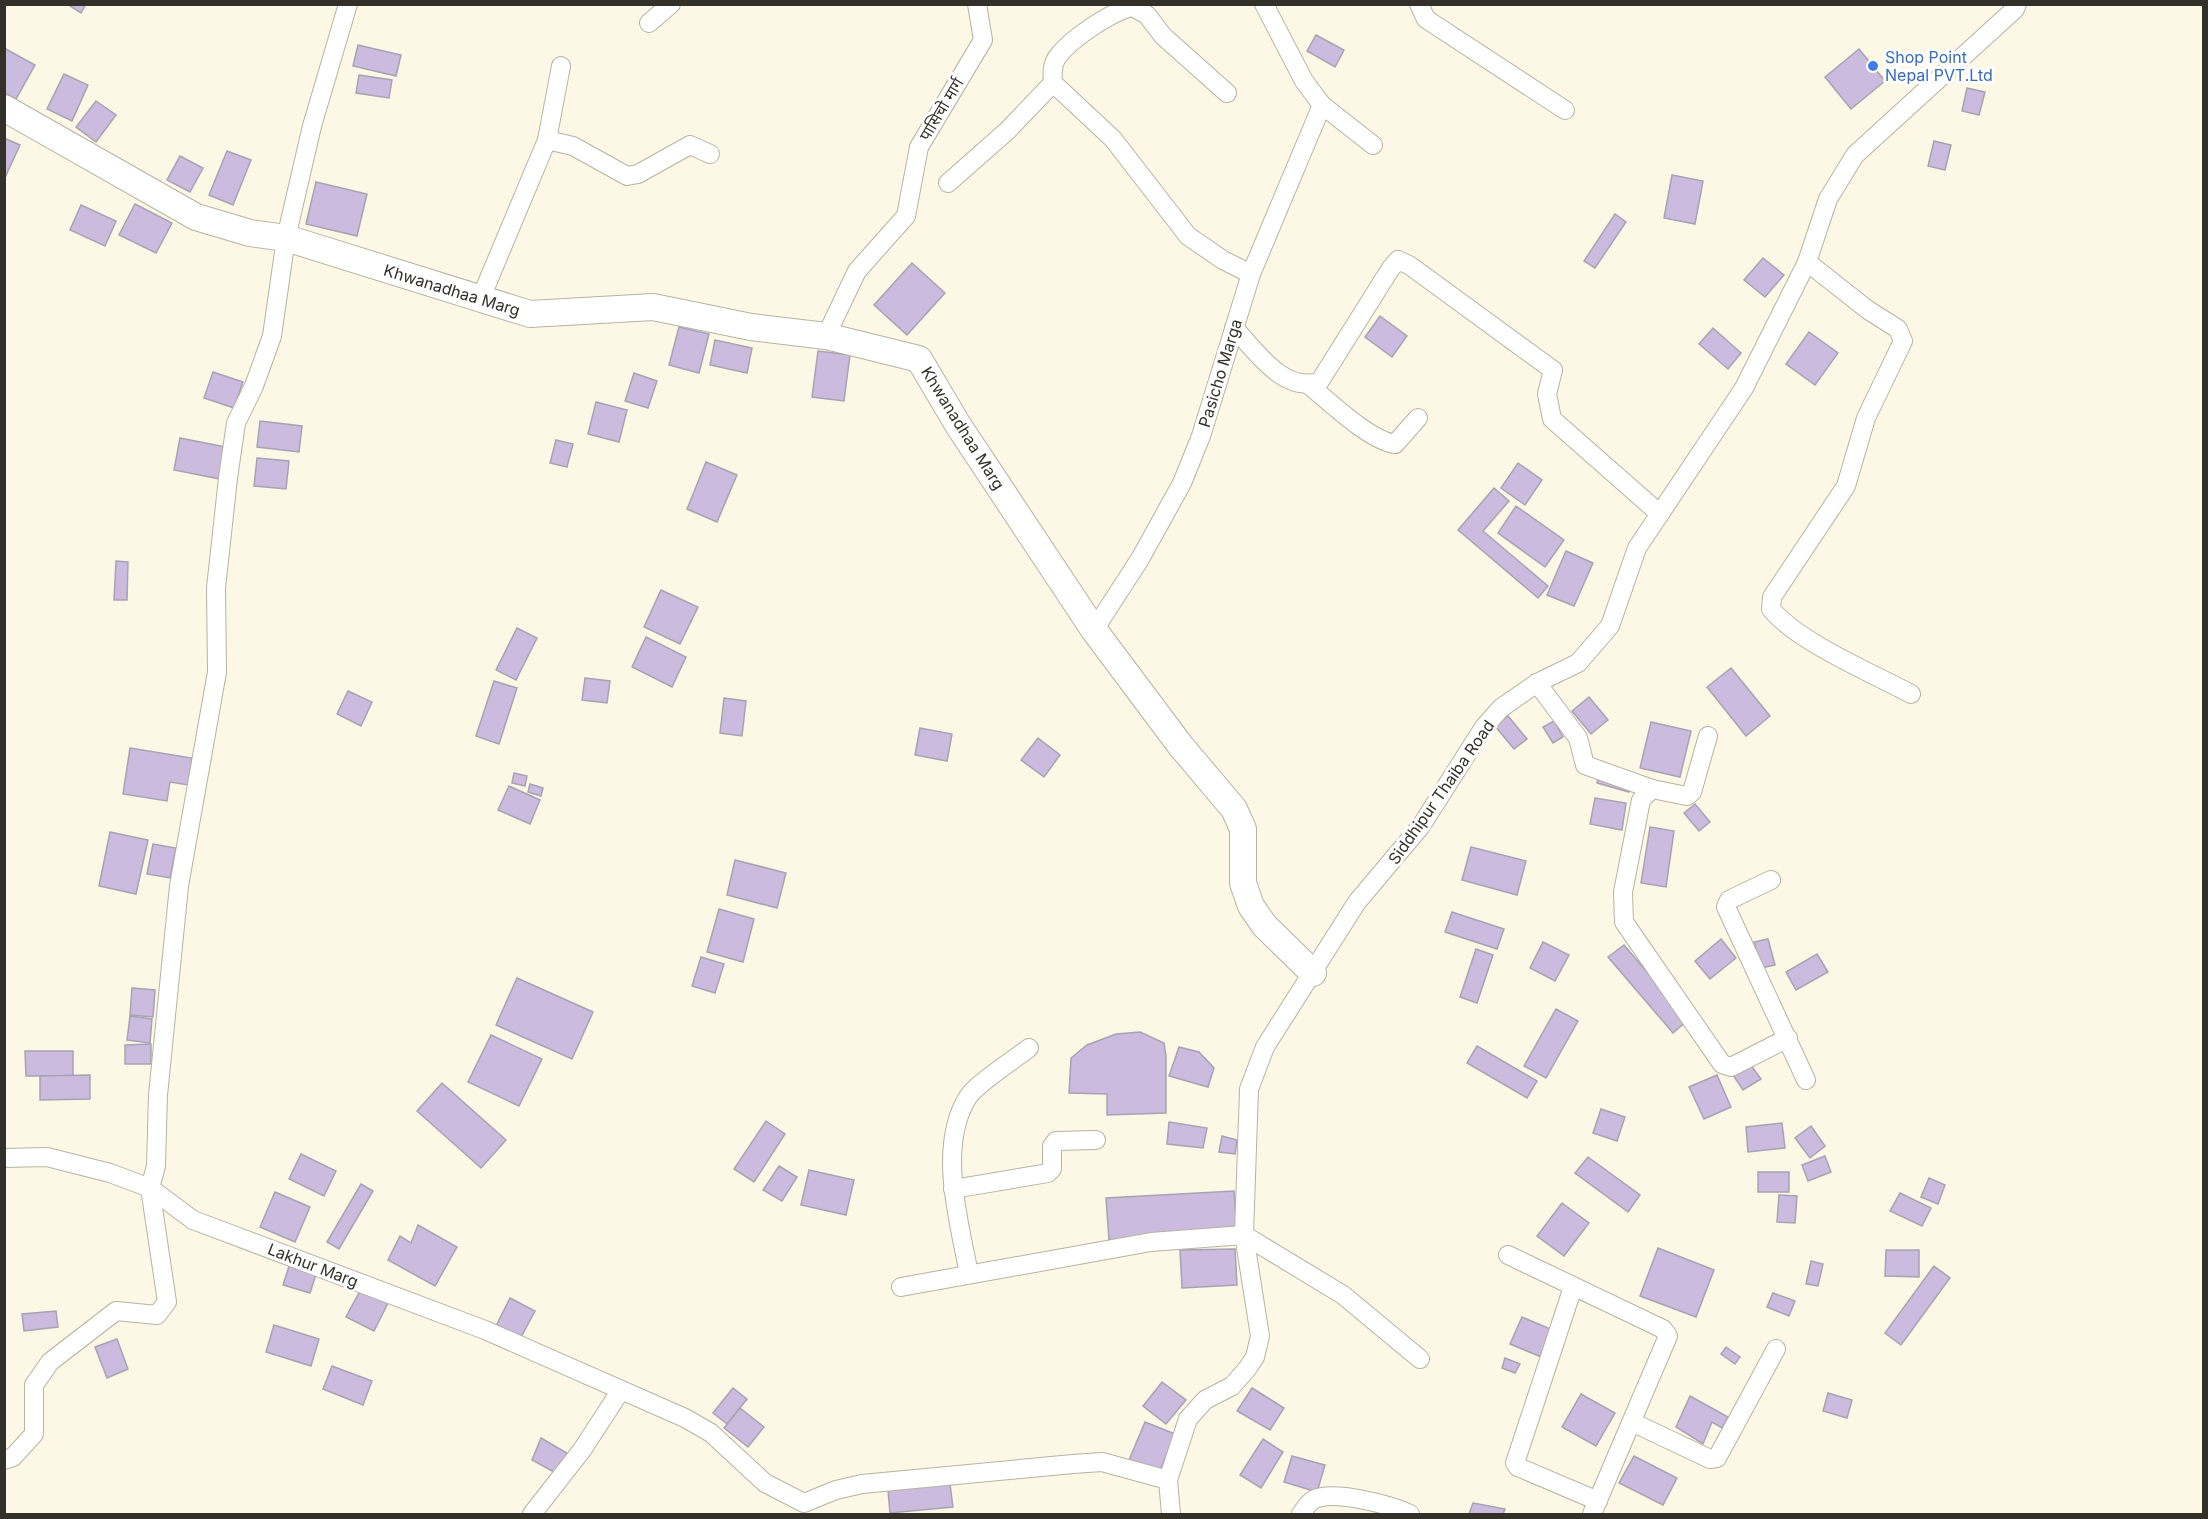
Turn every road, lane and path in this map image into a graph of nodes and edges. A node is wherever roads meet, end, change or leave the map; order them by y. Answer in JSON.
{"nodes":[{"id":1,"x":348,"y":4,"type":"edge"},
{"id":2,"x":671,"y":4,"type":"edge"},
{"id":3,"x":977,"y":4,"type":"edge"},
{"id":4,"x":1264,"y":4,"type":"edge"},
{"id":5,"x":1419,"y":4,"type":"edge"},
{"id":6,"x":2017,"y":4,"type":"edge"},
{"id":7,"x":649,"y":23,"type":"dead end"},
{"id":8,"x":561,"y":66,"type":"dead end"},
{"id":9,"x":1053,"y":83,"type":"junction"},
{"id":10,"x":1227,"y":93,"type":"dead end"},
{"id":11,"x":1322,"y":105,"type":"junction"},
{"id":12,"x":4,"y":108,"type":"edge"},
{"id":13,"x":1565,"y":110,"type":"dead end"},
{"id":14,"x":547,"y":140,"type":"junction"},
{"id":15,"x":1373,"y":145,"type":"dead end"},
{"id":16,"x":710,"y":154,"type":"dead end"},
{"id":17,"x":948,"y":183,"type":"dead end"},
{"id":18,"x":285,"y":238,"type":"junction"},
{"id":19,"x":1807,"y":262,"type":"junction"},
{"id":20,"x":1251,"y":274,"type":"junction"},
{"id":21,"x":480,"y":300,"type":"junction"},
{"id":22,"x":1234,"y":328,"type":"junction"},
{"id":23,"x":826,"y":336,"type":"junction"},
{"id":24,"x":1309,"y":386,"type":"junction"},
{"id":25,"x":1418,"y":418,"type":"dead end"},
{"id":26,"x":1660,"y":514,"type":"junction"},
{"id":27,"x":1094,"y":630,"type":"junction"},
{"id":28,"x":1537,"y":683,"type":"junction"},
{"id":29,"x":1911,"y":694,"type":"dead end"},
{"id":30,"x":1708,"y":736,"type":"dead end"},
{"id":31,"x":1652,"y":789,"type":"junction"},
{"id":32,"x":1771,"y":880,"type":"dead end"},
{"id":33,"x":1313,"y":974,"type":"junction"},
{"id":34,"x":1788,"y":1038,"type":"junction"},
{"id":35,"x":1029,"y":1048,"type":"dead end"},
{"id":36,"x":1806,"y":1080,"type":"dead end"},
{"id":37,"x":1096,"y":1140,"type":"dead end"},
{"id":38,"x":4,"y":1158,"type":"edge"},
{"id":39,"x":150,"y":1188,"type":"junction"},
{"id":40,"x":953,"y":1189,"type":"junction"},
{"id":41,"x":1244,"y":1235,"type":"junction"},
{"id":42,"x":1508,"y":1255,"type":"dead end"},
{"id":43,"x":969,"y":1274,"type":"junction"},
{"id":44,"x":901,"y":1287,"type":"dead end"},
{"id":45,"x":1573,"y":1287,"type":"junction"},
{"id":46,"x":1776,"y":1349,"type":"dead end"},
{"id":47,"x":1420,"y":1359,"type":"dead end"},
{"id":48,"x":621,"y":1390,"type":"junction"},
{"id":49,"x":1632,"y":1422,"type":"junction"},
{"id":50,"x":4,"y":1460,"type":"edge"},
{"id":51,"x":1168,"y":1480,"type":"junction"},
{"id":52,"x":1595,"y":1508,"type":"edge"},
{"id":53,"x":799,"y":1509,"type":"edge"},
{"id":54,"x":532,"y":1515,"type":"edge"},
{"id":55,"x":1172,"y":1515,"type":"edge"},
{"id":56,"x":1301,"y":1515,"type":"edge"},
{"id":57,"x":1410,"y":1515,"type":"edge"}],
"edges":[{"from":1,"to":18,"type":"street"},
{"from":2,"to":7,"type":"street"},
{"from":3,"to":23,"type":"street","name":"पासिचो मार्ग"},
{"from":4,"to":11,"type":"street"},
{"from":5,"to":13,"type":"street"},
{"from":6,"to":19,"type":"street","name":"Siddhipur Thaiba Road"},
{"from":8,"to":14,"type":"street"},
{"from":9,"to":10,"type":"street"},
{"from":9,"to":17,"type":"street"},
{"from":9,"to":20,"type":"street"},
{"from":11,"to":15,"type":"street"},
{"from":11,"to":20,"type":"street","name":"Pasicho Marga"},
{"from":12,"to":18,"type":"street","name":"Khwanadhaa Marg"},
{"from":14,"to":16,"type":"street"},
{"from":14,"to":21,"type":"street"},
{"from":18,"to":21,"type":"street","name":"Khwanadhaa Marg"},
{"from":18,"to":39,"type":"street"},
{"from":19,"to":26,"type":"street","name":"Siddhipur Thaiba Road"},
{"from":19,"to":29,"type":"street"},
{"from":20,"to":22,"type":"street","name":"Pasicho Marga"},
{"from":21,"to":23,"type":"street","name":"Khwanadhaa Marg"},
{"from":22,"to":24,"type":"street"},
{"from":22,"to":27,"type":"street","name":"Pasicho Marga"},
{"from":23,"to":27,"type":"street","name":"Khwanadhaa Marg"},
{"from":24,"to":25,"type":"street"},
{"from":24,"to":26,"type":"street"},
{"from":26,"to":28,"type":"street","name":"Siddhipur Thaiba Road"},
{"from":27,"to":33,"type":"street","name":"Khwanadhaa Marg"},
{"from":28,"to":31,"type":"street"},
{"from":28,"to":33,"type":"street","name":"Siddhipur Thaiba Road"},
{"from":30,"to":31,"type":"street"},
{"from":31,"to":34,"type":"street"},
{"from":32,"to":34,"type":"street"},
{"from":33,"to":41,"type":"street","name":"Siddhipur Thaiba Road"},
{"from":34,"to":36,"type":"street"},
{"from":35,"to":40,"type":"street"},
{"from":37,"to":40,"type":"street"},
{"from":38,"to":39,"type":"street","name":"Lakhur Marg"},
{"from":39,"to":48,"type":"street","name":"Lakhur Marg"},
{"from":39,"to":50,"type":"street"},
{"from":40,"to":43,"type":"street"},
{"from":41,"to":43,"type":"street"},
{"from":41,"to":47,"type":"street"},
{"from":41,"to":51,"type":"street","name":"Siddhipur Thaiba Road"},
{"from":42,"to":45,"type":"street"},
{"from":43,"to":44,"type":"street"},
{"from":45,"to":49,"type":"street"},
{"from":45,"to":52,"type":"street"},
{"from":46,"to":49,"type":"street"},
{"from":48,"to":53,"type":"street","name":"Lakhur Marg"},
{"from":48,"to":54,"type":"street"},
{"from":49,"to":52,"type":"street"},
{"from":51,"to":53,"type":"street"},
{"from":51,"to":55,"type":"street","name":"Siddhipur Thaiba Road"},
{"from":56,"to":57,"type":"street"}]}
